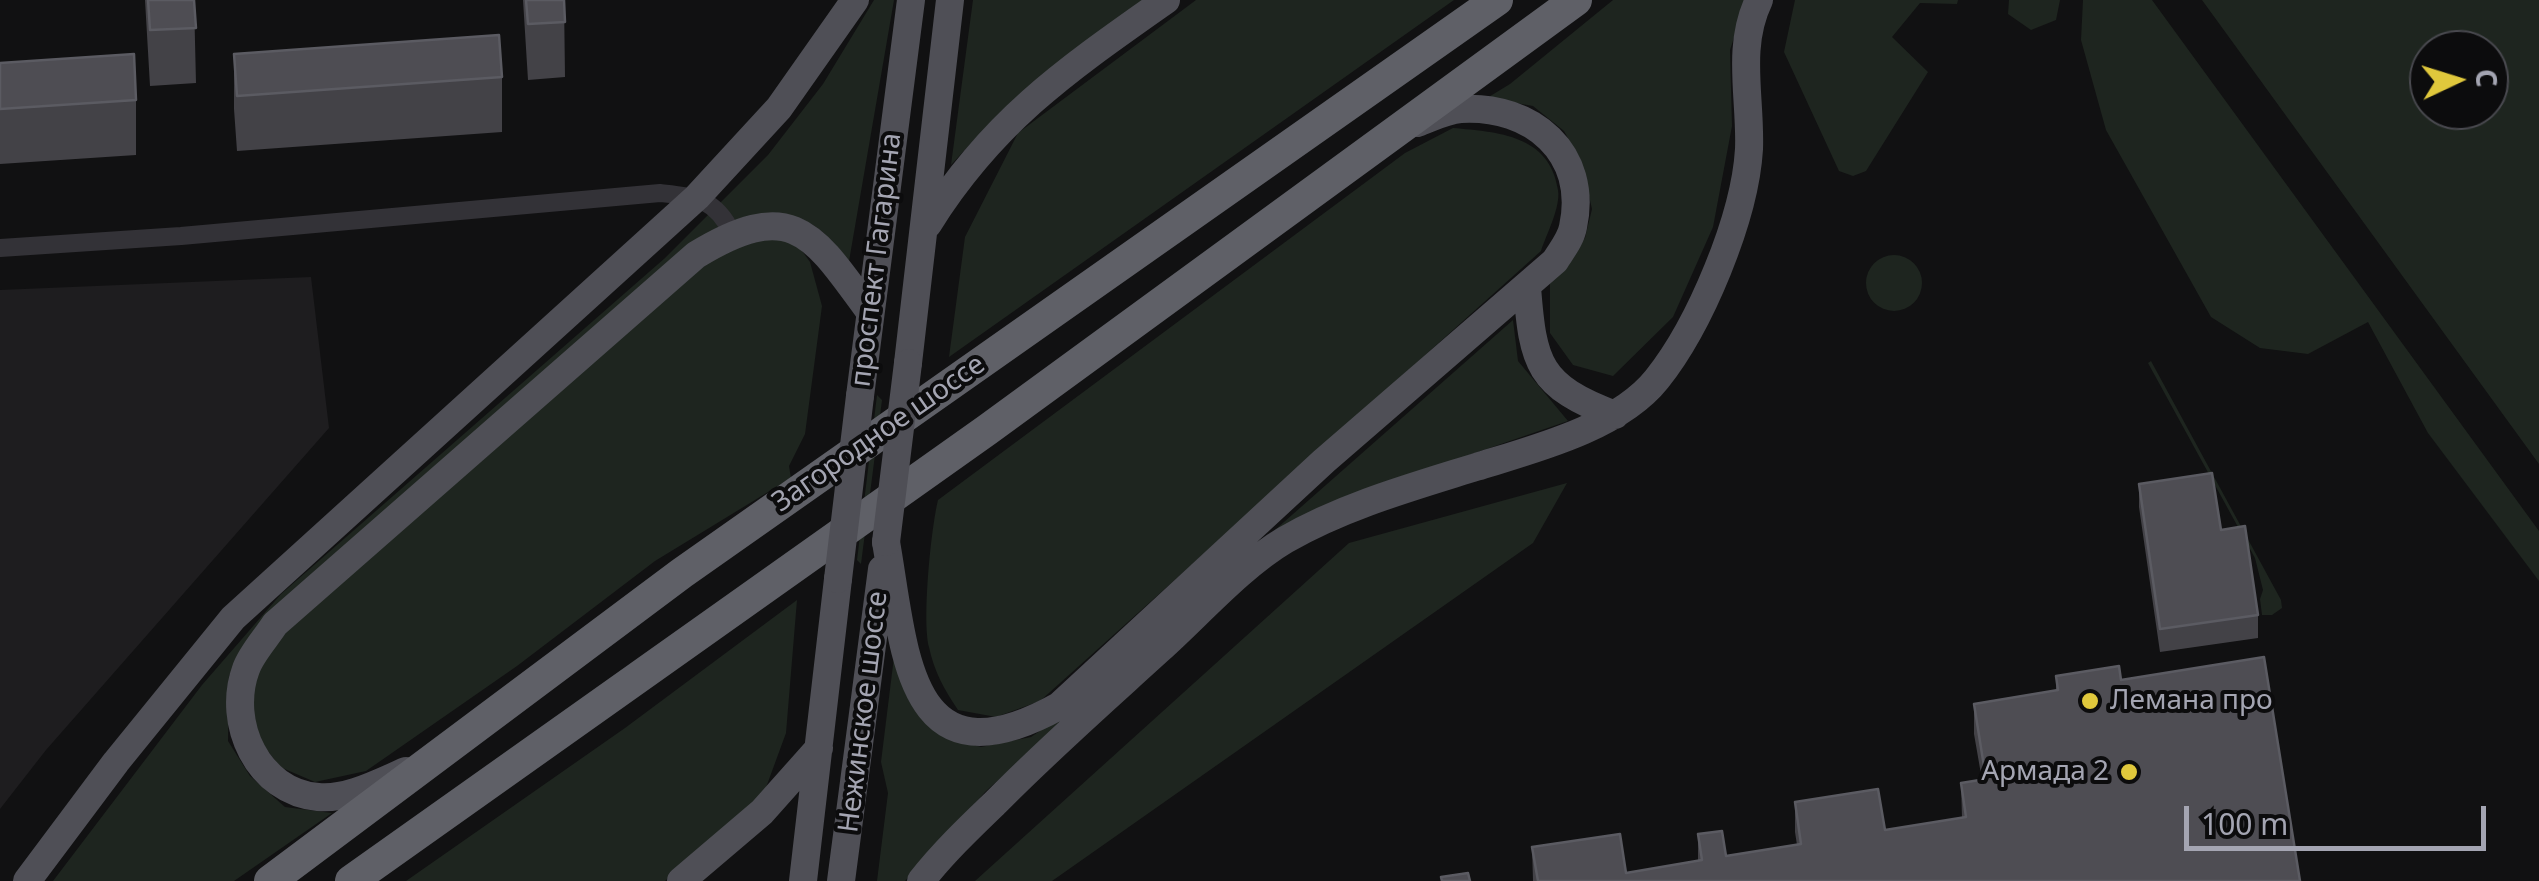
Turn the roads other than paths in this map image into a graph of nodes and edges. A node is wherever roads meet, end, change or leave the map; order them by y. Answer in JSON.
{"nodes":[{"id":1,"x":854,"y":0,"type":"edge"},
{"id":2,"x":912,"y":0,"type":"edge"},
{"id":3,"x":950,"y":0,"type":"edge"},
{"id":4,"x":1166,"y":0,"type":"edge"},
{"id":5,"x":1498,"y":0,"type":"edge"},
{"id":6,"x":1576,"y":0,"type":"edge"},
{"id":7,"x":1759,"y":0,"type":"edge"},
{"id":8,"x":1401,"y":128,"type":"junction"},
{"id":9,"x":697,"y":196,"type":"junction"},
{"id":10,"x":924,"y":230,"type":"junction"},
{"id":11,"x":732,"y":233,"type":"junction"},
{"id":12,"x":0,"y":248,"type":"edge"},
{"id":13,"x":1527,"y":286,"type":"junction"},
{"id":14,"x":870,"y":312,"type":"junction"},
{"id":15,"x":1615,"y":415,"type":"junction"},
{"id":16,"x":886,"y":542,"type":"junction"},
{"id":17,"x":838,"y":579,"type":"joint"},
{"id":18,"x":818,"y":748,"type":"junction"},
{"id":19,"x":422,"y":765,"type":"junction"},
{"id":20,"x":27,"y":881,"type":"edge"},
{"id":21,"x":270,"y":881,"type":"edge"},
{"id":22,"x":351,"y":881,"type":"edge"},
{"id":23,"x":681,"y":881,"type":"edge"},
{"id":24,"x":803,"y":881,"type":"edge"},
{"id":25,"x":841,"y":881,"type":"edge"},
{"id":26,"x":921,"y":881,"type":"edge"}],
"edges":[{"from":1,"to":9,"type":"main road"},
{"from":2,"to":14,"type":"main road","name":"проспект Гагарина"},
{"from":3,"to":10,"type":"main road","name":"проспект Гагарина"},
{"from":4,"to":10,"type":"main road"},
{"from":5,"to":19,"type":"highway","name":"Загородное шоссе"},
{"from":6,"to":8,"type":"highway","name":"Загородное шоссе"},
{"from":7,"to":15,"type":"main road"},
{"from":8,"to":13,"type":"main road"},
{"from":8,"to":22,"type":"highway","name":"Загородное шоссе"},
{"from":9,"to":11,"type":"street"},
{"from":9,"to":12,"type":"street"},
{"from":9,"to":20,"type":"main road"},
{"from":10,"to":16,"type":"main road","name":"проспект Гагарина","bridge":true},
{"from":11,"to":14,"type":"main road"},
{"from":11,"to":19,"type":"main road"},
{"from":13,"to":15,"type":"main road"},
{"from":13,"to":16,"type":"main road"},
{"from":14,"to":17,"type":"main road","name":"проспект Гагарина","bridge":true},
{"from":15,"to":26,"type":"main road"},
{"from":16,"to":25,"type":"main road","name":"Нежинское шоссе"},
{"from":17,"to":18,"type":"main road","name":"Нежинское шоссе"},
{"from":18,"to":23,"type":"main road"},
{"from":18,"to":24,"type":"main road","name":"Нежинское шоссе"},
{"from":19,"to":21,"type":"highway","name":"Загородное шоссе"}]}
